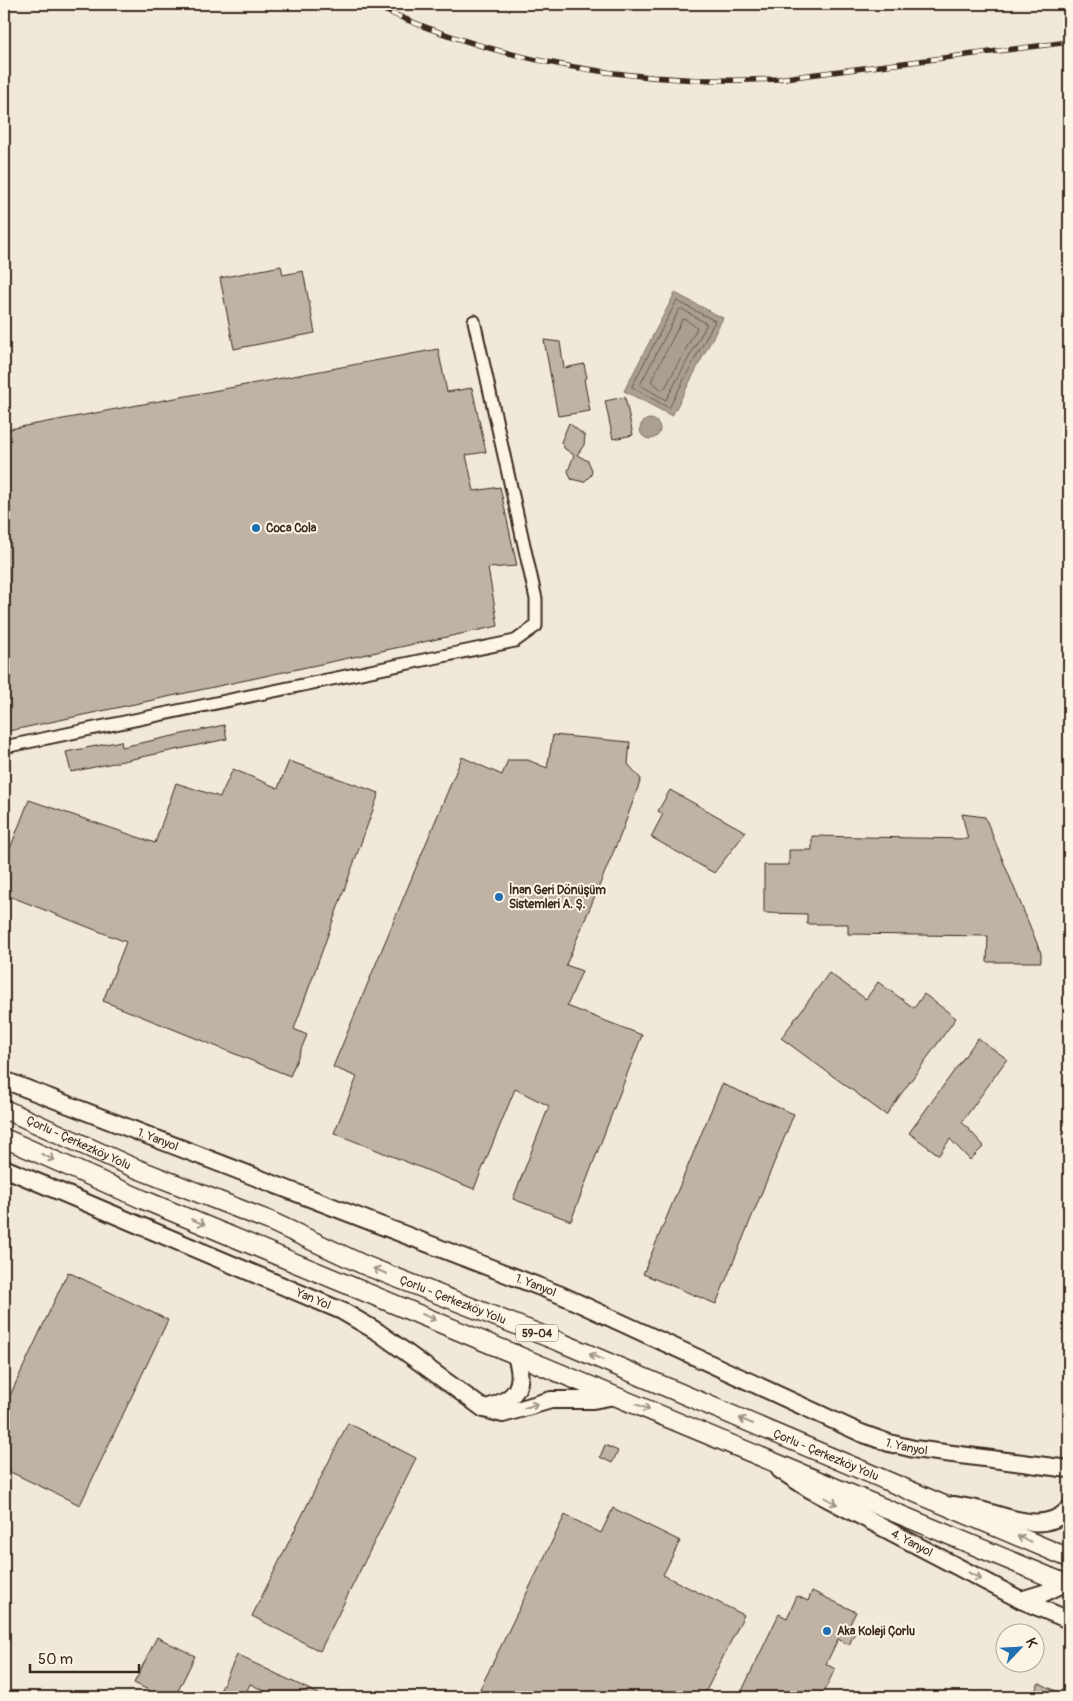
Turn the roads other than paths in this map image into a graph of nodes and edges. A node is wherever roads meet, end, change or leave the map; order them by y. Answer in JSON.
{"nodes":[{"id":1,"x":474,"y":321,"type":"dead end"},
{"id":2,"x":4,"y":747,"type":"edge"},
{"id":3,"x":4,"y":1080,"type":"edge"},
{"id":4,"x":4,"y":1108,"type":"edge"},
{"id":5,"x":4,"y":1138,"type":"edge"},
{"id":6,"x":4,"y":1168,"type":"edge"},
{"id":7,"x":514,"y":1353,"type":"junction"},
{"id":8,"x":615,"y":1396,"type":"junction"},
{"id":9,"x":484,"y":1409,"type":"junction"},
{"id":10,"x":760,"y":1457,"type":"junction"},
{"id":11,"x":1069,"y":1469,"type":"edge"},
{"id":12,"x":938,"y":1504,"type":"junction"},
{"id":13,"x":1069,"y":1509,"type":"edge"},
{"id":14,"x":1069,"y":1558,"type":"edge"},
{"id":15,"x":1068,"y":1578,"type":"edge"},
{"id":16,"x":1021,"y":1600,"type":"junction"},
{"id":17,"x":1069,"y":1620,"type":"edge"}],
"edges":[{"from":1,"to":2,"type":"street"},
{"from":3,"to":11,"type":"main road","name":"1. Yanyol"},
{"from":12,"to":4,"type":"main road","name":"Çorlu - Çerkezköy Yolu","number":"59-04","one_way":true},
{"from":5,"to":7,"type":"main road","name":"Çorlu - Çerkezköy Yolu","number":"59-04","one_way":true},
{"from":6,"to":9,"type":"main road","name":"Yan Yol"},
{"from":7,"to":8,"type":"main road","name":"Çorlu - Çerkezköy Yolu","number":"59-04"},
{"from":7,"to":9,"type":"main road"},
{"from":9,"to":8,"type":"main road","name":"Yan Yol","one_way":true},
{"from":8,"to":10,"type":"main road","name":"Çorlu - Çerkezköy Yolu","number":"59-04","one_way":true},
{"from":10,"to":15,"type":"main road","name":"Çorlu - Çerkezköy Yolu","number":"59-04"},
{"from":10,"to":16,"type":"main road","name":"4. Yanyol","one_way":true},
{"from":12,"to":13,"type":"main road"},
{"from":14,"to":12,"type":"main road","name":"Çorlu - Çerkezköy Yolu","number":"59-04","one_way":true},
{"from":15,"to":16,"type":"main road"},
{"from":16,"to":17,"type":"main road","name":"4. Yanyol"}]}
